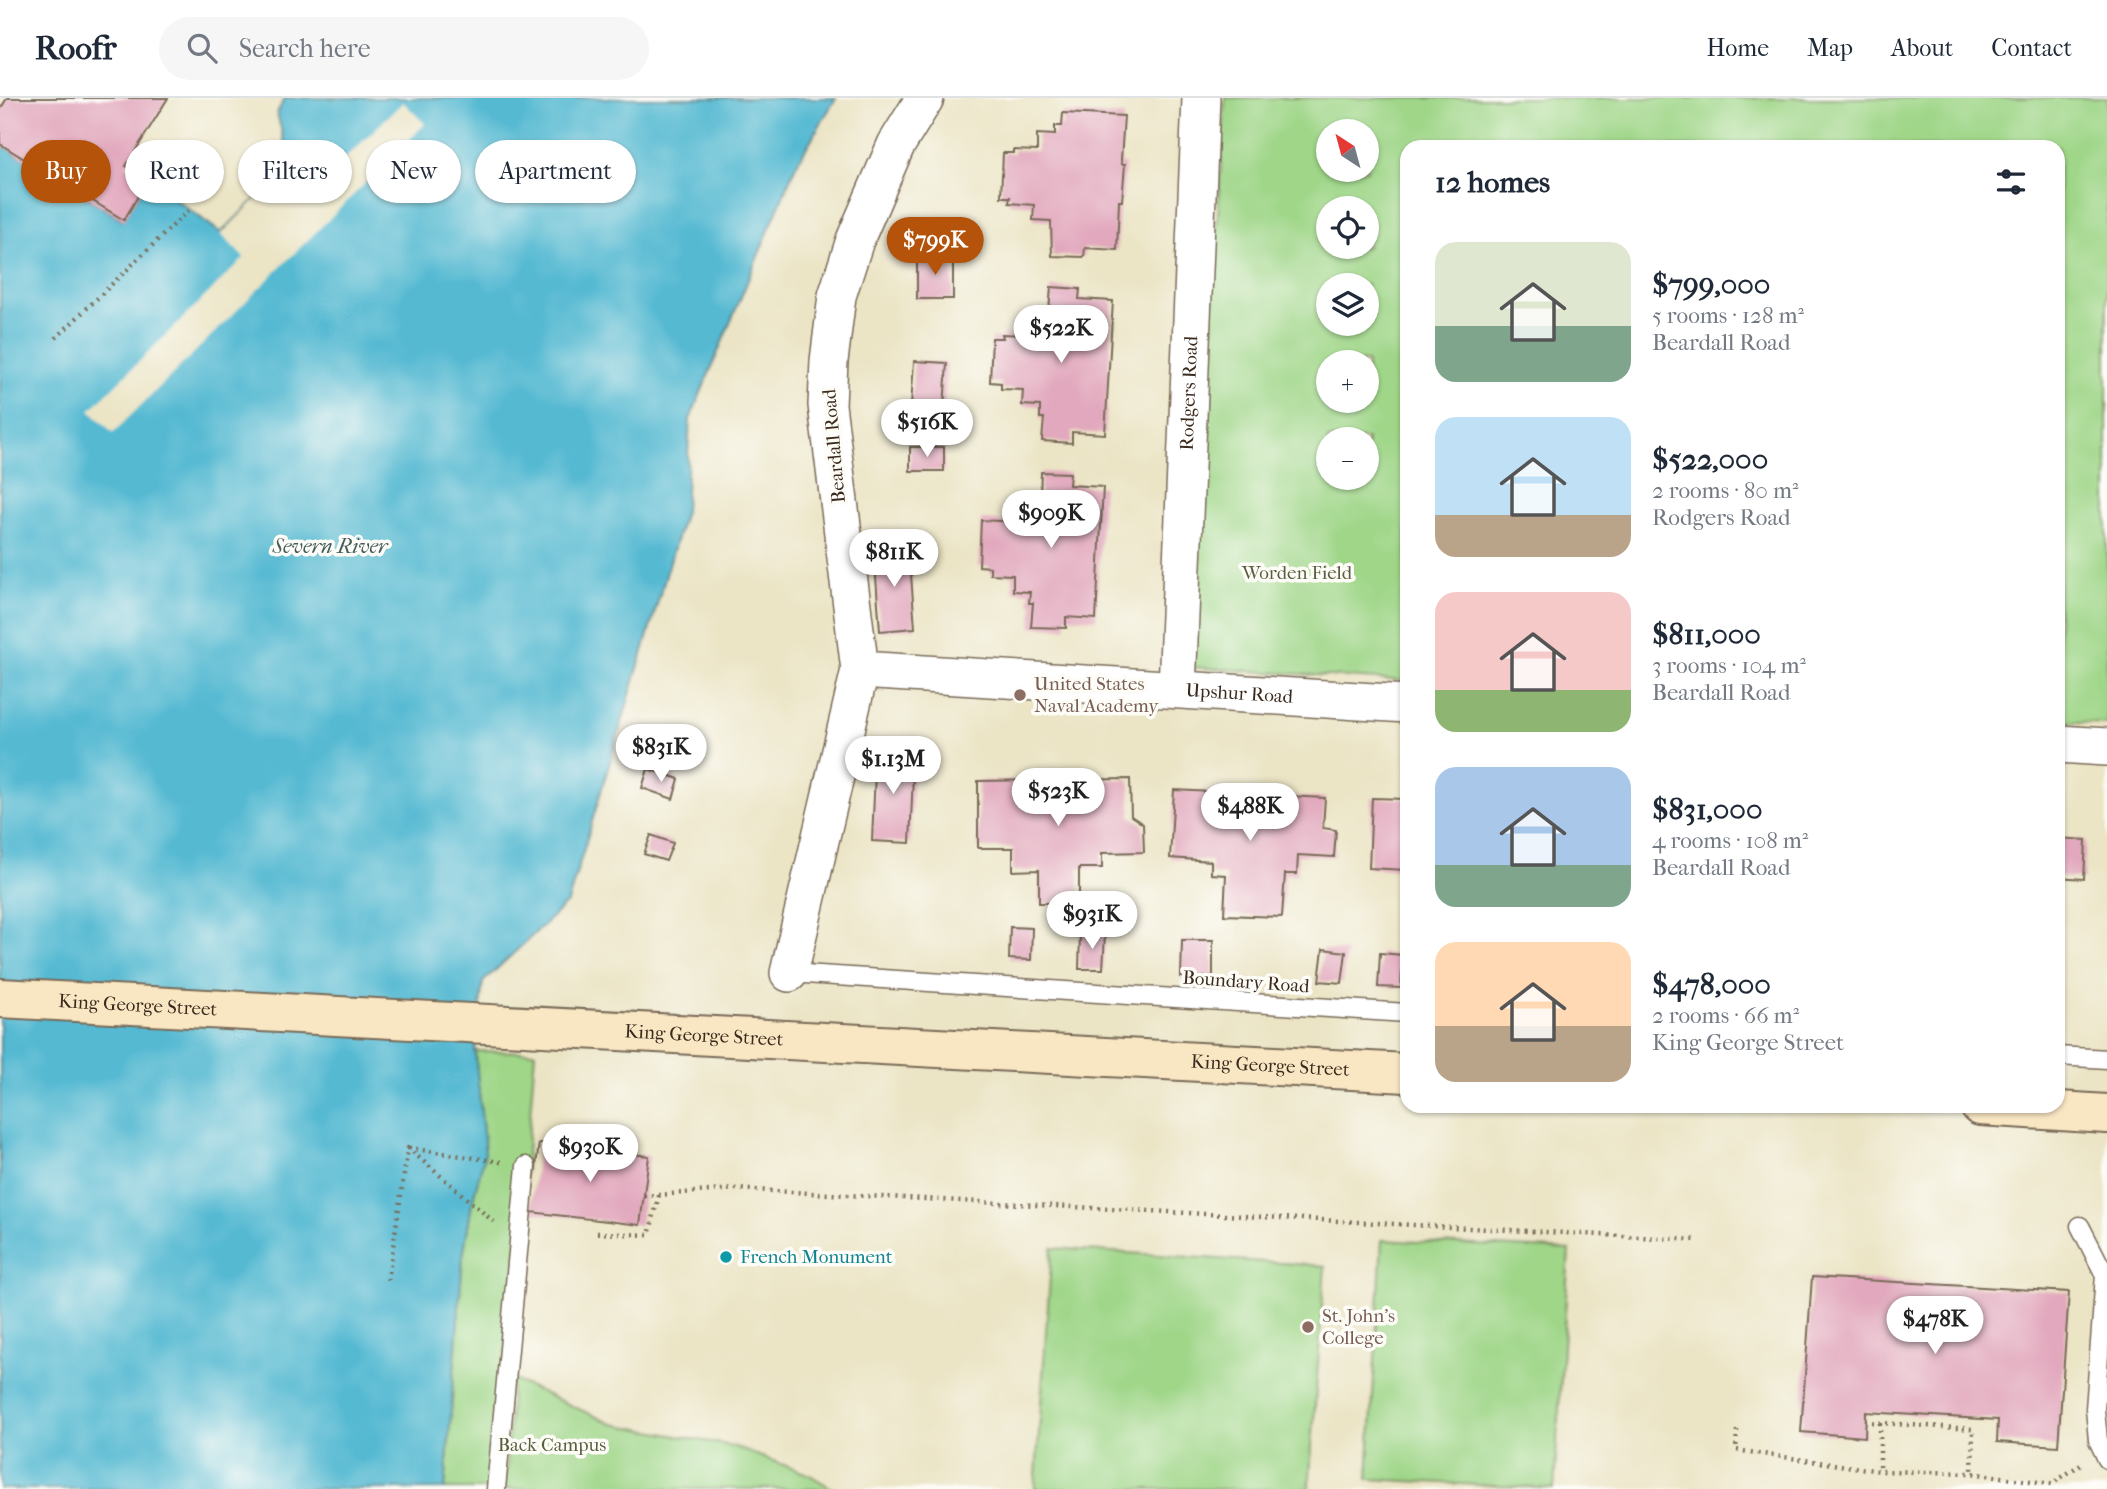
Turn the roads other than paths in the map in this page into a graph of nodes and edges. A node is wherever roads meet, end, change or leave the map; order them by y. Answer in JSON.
{"nodes":[{"id":1,"x":925,"y":98,"type":"edge"},
{"id":2,"x":1201,"y":98,"type":"edge"},
{"id":3,"x":860,"y":670,"type":"junction"},
{"id":4,"x":1177,"y":690,"type":"junction"},
{"id":5,"x":1400,"y":704,"type":"edge"},
{"id":6,"x":2065,"y":744,"type":"edge"},
{"id":7,"x":2107,"y":747,"type":"edge"},
{"id":8,"x":789,"y":973,"type":"joint"},
{"id":9,"x":0,"y":998,"type":"edge"},
{"id":10,"x":1400,"y":1013,"type":"edge"},
{"id":11,"x":2065,"y":1056,"type":"edge"},
{"id":12,"x":2107,"y":1059,"type":"edge"},
{"id":13,"x":1400,"y":1073,"type":"edge"},
{"id":14,"x":2065,"y":1111,"type":"edge"},
{"id":15,"x":2107,"y":1114,"type":"edge"},
{"id":16,"x":526,"y":1166,"type":"road end"},
{"id":17,"x":2080,"y":1226,"type":"dead end"},
{"id":18,"x":2107,"y":1459,"type":"edge"},
{"id":19,"x":496,"y":1489,"type":"edge"}],
"edges":[{"from":1,"to":3,"type":"street","name":"Beardall Road"},
{"from":2,"to":4,"type":"street","name":"Rodgers Road"},
{"from":3,"to":4,"type":"street","name":"Upshur Road"},
{"from":3,"to":8,"type":"street","name":"Beardall Road"},
{"from":4,"to":5,"type":"street","name":"Upshur Road"},
{"from":6,"to":7,"type":"street"},
{"from":8,"to":10,"type":"lane","name":"Boundary Road"},
{"from":9,"to":13,"type":"main road","name":"King George Street"},
{"from":11,"to":12,"type":"lane"},
{"from":14,"to":15,"type":"main road"},
{"from":16,"to":19,"type":"lane"},
{"from":17,"to":18,"type":"lane"}]}
